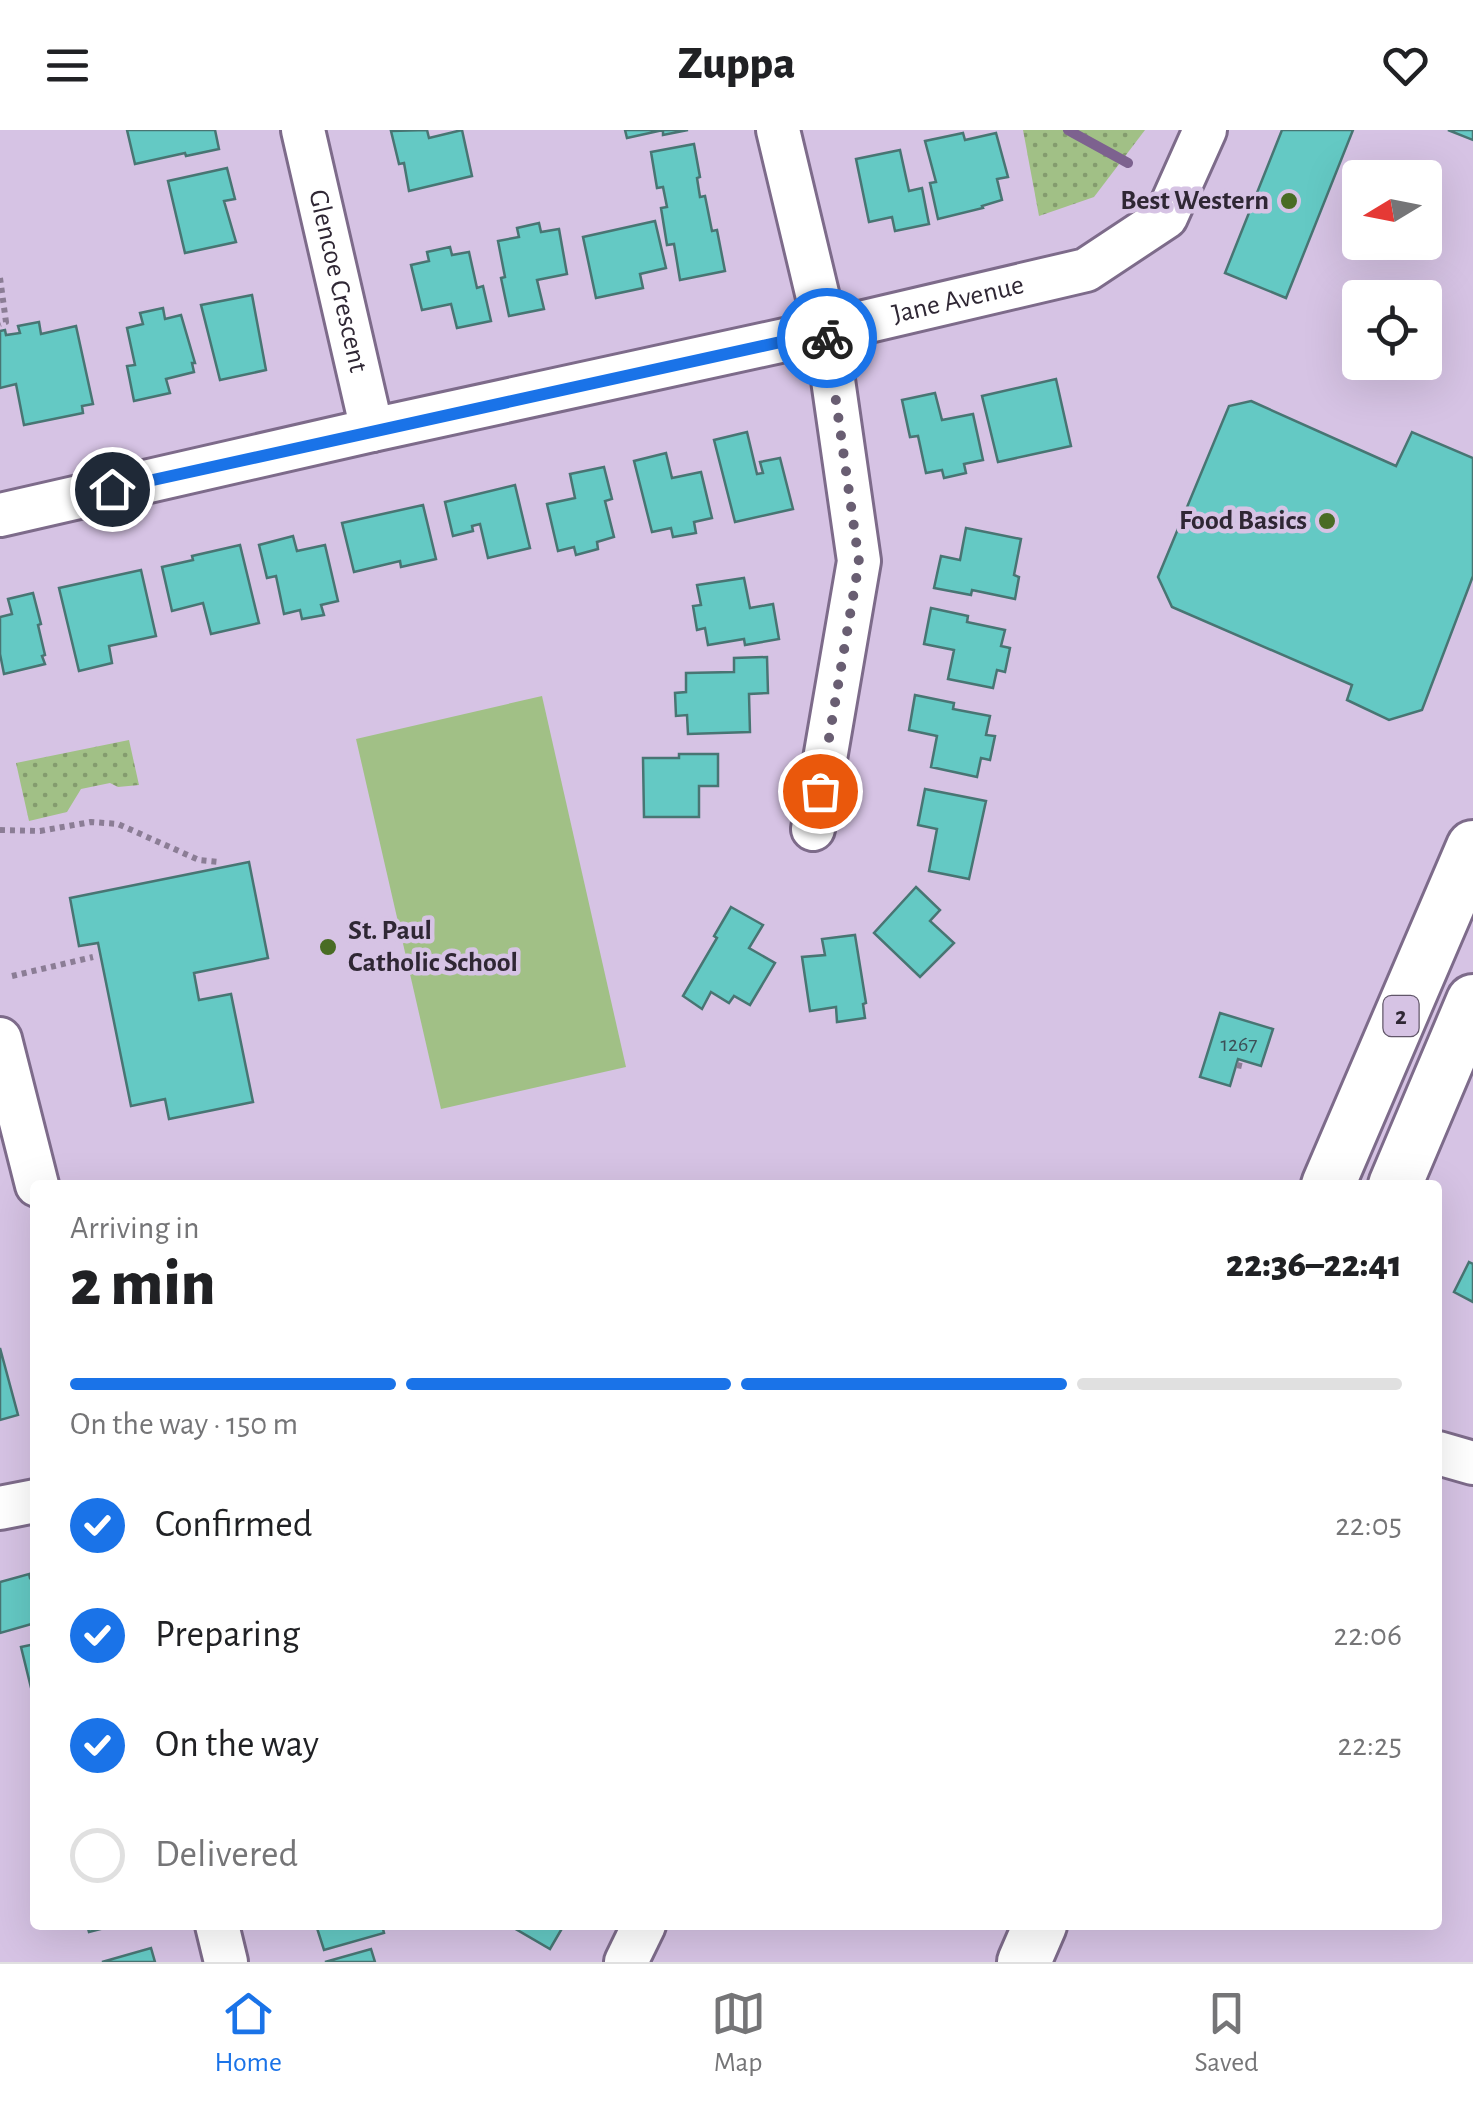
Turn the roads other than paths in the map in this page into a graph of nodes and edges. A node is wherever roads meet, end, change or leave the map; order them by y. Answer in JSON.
{"nodes":[{"id":1,"x":303,"y":130,"type":"edge"},
{"id":2,"x":778,"y":130,"type":"edge"},
{"id":3,"x":1204,"y":130,"type":"edge"},
{"id":4,"x":826,"y":332,"type":"junction"},
{"id":5,"x":372,"y":430,"type":"junction"},
{"id":6,"x":0,"y":515,"type":"edge"},
{"id":7,"x":814,"y":829,"type":"dead end"},
{"id":8,"x":1473,"y":847,"type":"edge"},
{"id":9,"x":1406,"y":1004,"type":"junction"},
{"id":10,"x":1469,"y":1011,"type":"edge"},
{"id":11,"x":0,"y":1039,"type":"edge"},
{"id":12,"x":35,"y":1180,"type":"edge"},
{"id":13,"x":1330,"y":1180,"type":"edge"},
{"id":14,"x":1397,"y":1180,"type":"edge"},
{"id":15,"x":1442,"y":1455,"type":"edge"},
{"id":16,"x":1473,"y":1463,"type":"edge"},
{"id":17,"x":30,"y":1502,"type":"edge"},
{"id":18,"x":0,"y":1508,"type":"edge"},
{"id":19,"x":218,"y":1930,"type":"edge"},
{"id":20,"x":642,"y":1930,"type":"edge"},
{"id":21,"x":1038,"y":1930,"type":"edge"},
{"id":22,"x":226,"y":1962,"type":"edge"},
{"id":23,"x":626,"y":1962,"type":"edge"},
{"id":24,"x":1024,"y":1962,"type":"edge"}],
"edges":[{"from":1,"to":5,"type":"street","name":"Glencoe Crescent"},
{"from":2,"to":4,"type":"street"},
{"from":3,"to":4,"type":"street","name":"Jane Avenue"},
{"from":4,"to":5,"type":"street","name":"Jane Avenue"},
{"from":4,"to":7,"type":"street"},
{"from":5,"to":6,"type":"street","name":"Jane Avenue"},
{"from":8,"to":9,"type":"main road","number":"2"},
{"from":9,"to":10,"type":"street"},
{"from":9,"to":13,"type":"main road","number":"2"},
{"from":10,"to":14,"type":"main road","number":"2"},
{"from":11,"to":12,"type":"street"},
{"from":15,"to":16,"type":"street"},
{"from":17,"to":18,"type":"street"},
{"from":19,"to":22,"type":"street"},
{"from":20,"to":23,"type":"street"},
{"from":21,"to":24,"type":"main road"}]}
